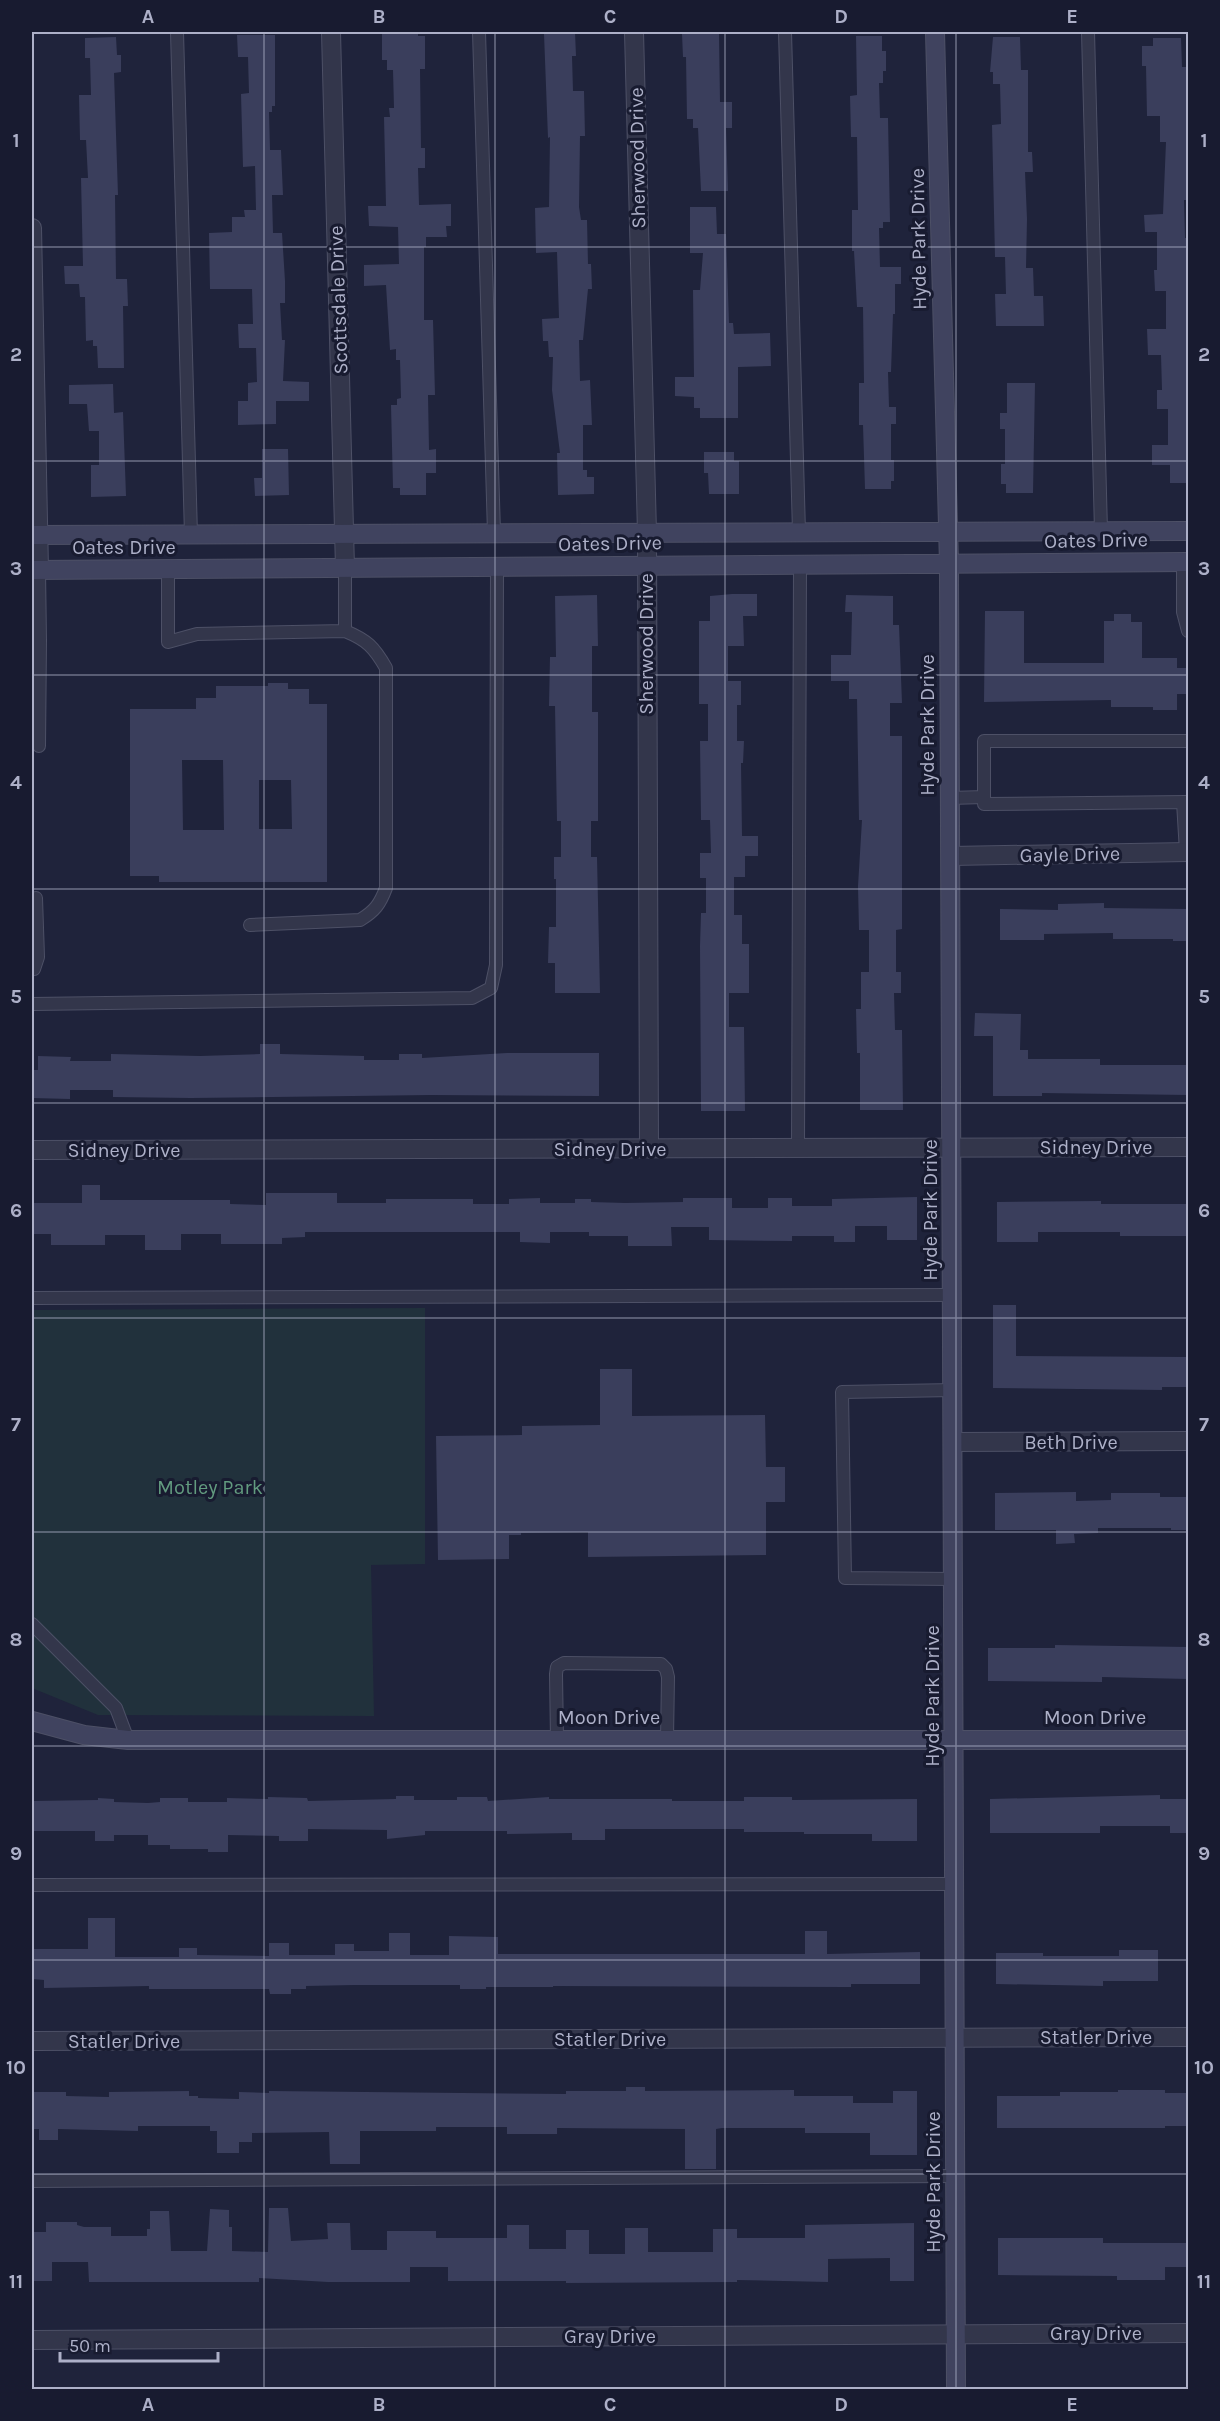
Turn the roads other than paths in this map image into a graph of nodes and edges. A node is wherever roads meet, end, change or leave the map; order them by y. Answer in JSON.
{"nodes":[{"id":1,"x":177,"y":32,"type":"edge"},
{"id":2,"x":331,"y":32,"type":"edge"},
{"id":3,"x":479,"y":32,"type":"edge"},
{"id":4,"x":634,"y":32,"type":"edge"},
{"id":5,"x":785,"y":32,"type":"edge"},
{"id":6,"x":935,"y":32,"type":"edge"},
{"id":7,"x":1088,"y":32,"type":"edge"},
{"id":8,"x":32,"y":228,"type":"edge"},
{"id":9,"x":1101,"y":531,"type":"junction"},
{"id":10,"x":1188,"y":531,"type":"edge"},
{"id":11,"x":799,"y":532,"type":"junction"},
{"id":12,"x":948,"y":532,"type":"junction"},
{"id":13,"x":494,"y":533,"type":"junction"},
{"id":14,"x":647,"y":533,"type":"junction"},
{"id":15,"x":344,"y":534,"type":"junction"},
{"id":16,"x":35,"y":535,"type":"edge"},
{"id":17,"x":191,"y":535,"type":"junction"},
{"id":18,"x":1186,"y":562,"type":"edge"},
{"id":19,"x":645,"y":564,"type":"junction"},
{"id":20,"x":800,"y":564,"type":"junction"},
{"id":21,"x":949,"y":564,"type":"junction"},
{"id":22,"x":345,"y":568,"type":"junction"},
{"id":23,"x":497,"y":568,"type":"junction"},
{"id":24,"x":168,"y":569,"type":"junction"},
{"id":25,"x":35,"y":570,"type":"edge"},
{"id":26,"x":345,"y":631,"type":"junction"},
{"id":27,"x":1188,"y":632,"type":"edge"},
{"id":28,"x":36,"y":641,"type":"edge"},
{"id":29,"x":1188,"y":741,"type":"edge"},
{"id":30,"x":39,"y":746,"type":"dead end"},
{"id":31,"x":984,"y":797,"type":"junction"},
{"id":32,"x":950,"y":798,"type":"junction"},
{"id":33,"x":1186,"y":802,"type":"edge"},
{"id":34,"x":1187,"y":852,"type":"edge"},
{"id":35,"x":951,"y":856,"type":"junction"},
{"id":36,"x":36,"y":898,"type":"dead end"},
{"id":37,"x":250,"y":924,"type":"dead end"},
{"id":38,"x":32,"y":969,"type":"edge"},
{"id":39,"x":32,"y":1004,"type":"edge"},
{"id":40,"x":1188,"y":1147,"type":"edge"},
{"id":41,"x":953,"y":1148,"type":"junction"},
{"id":42,"x":649,"y":1149,"type":"junction"},
{"id":43,"x":798,"y":1149,"type":"junction"},
{"id":44,"x":32,"y":1150,"type":"edge"},
{"id":45,"x":953,"y":1294,"type":"junction"},
{"id":46,"x":32,"y":1298,"type":"edge"},
{"id":47,"x":954,"y":1390,"type":"junction"},
{"id":48,"x":1188,"y":1441,"type":"edge"},
{"id":49,"x":954,"y":1442,"type":"junction"},
{"id":50,"x":954,"y":1579,"type":"junction"},
{"id":51,"x":32,"y":1624,"type":"edge"},
{"id":52,"x":32,"y":1721,"type":"edge"},
{"id":53,"x":129,"y":1740,"type":"junction"},
{"id":54,"x":556,"y":1740,"type":"junction"},
{"id":55,"x":667,"y":1740,"type":"junction"},
{"id":56,"x":954,"y":1740,"type":"junction"},
{"id":57,"x":1188,"y":1740,"type":"edge"},
{"id":58,"x":955,"y":1884,"type":"junction"},
{"id":59,"x":32,"y":1885,"type":"edge"},
{"id":60,"x":955,"y":2037,"type":"junction"},
{"id":61,"x":1188,"y":2037,"type":"edge"},
{"id":62,"x":32,"y":2041,"type":"edge"},
{"id":63,"x":956,"y":2176,"type":"junction"},
{"id":64,"x":32,"y":2181,"type":"edge"},
{"id":65,"x":1188,"y":2333,"type":"edge"},
{"id":66,"x":956,"y":2334,"type":"junction"},
{"id":67,"x":32,"y":2340,"type":"edge"},
{"id":68,"x":956,"y":2390,"type":"edge"}],
"edges":[{"from":1,"to":17,"type":"lane"},
{"from":2,"to":15,"type":"street","name":"Scottsdale Drive"},
{"from":3,"to":13,"type":"lane"},
{"from":4,"to":14,"type":"street","name":"Sherwood Drive"},
{"from":5,"to":11,"type":"lane"},
{"from":6,"to":12,"type":"street","name":"Hyde Park Drive"},
{"from":7,"to":9,"type":"lane"},
{"from":8,"to":16,"type":"street"},
{"from":9,"to":10,"type":"street","name":"Oates Drive"},
{"from":9,"to":12,"type":"street","name":"Oates Drive"},
{"from":11,"to":12,"type":"street","name":"Oates Drive"},
{"from":11,"to":14,"type":"street","name":"Oates Drive"},
{"from":12,"to":21,"type":"street","name":"Hyde Park Drive"},
{"from":13,"to":14,"type":"street","name":"Oates Drive"},
{"from":13,"to":15,"type":"street","name":"Oates Drive"},
{"from":14,"to":19,"type":"street","name":"Sherwood Drive"},
{"from":15,"to":17,"type":"street","name":"Oates Drive"},
{"from":15,"to":22,"type":"street","name":"Scottsdale Drive"},
{"from":16,"to":17,"type":"street","name":"Oates Drive"},
{"from":16,"to":25,"type":"street"},
{"from":18,"to":21,"type":"street","name":"Oates Drive"},
{"from":18,"to":27,"type":"lane"},
{"from":19,"to":20,"type":"street","name":"Oates Drive"},
{"from":19,"to":23,"type":"street","name":"Oates Drive"},
{"from":19,"to":42,"type":"street","name":"Sherwood Drive"},
{"from":20,"to":21,"type":"street","name":"Oates Drive"},
{"from":20,"to":43,"type":"lane"},
{"from":21,"to":32,"type":"street","name":"Hyde Park Drive"},
{"from":22,"to":23,"type":"street","name":"Oates Drive"},
{"from":22,"to":24,"type":"street","name":"Oates Drive"},
{"from":22,"to":26,"type":"lane"},
{"from":23,"to":39,"type":"lane"},
{"from":24,"to":25,"type":"street","name":"Oates Drive"},
{"from":24,"to":26,"type":"lane"},
{"from":25,"to":28,"type":"lane"},
{"from":26,"to":37,"type":"lane"},
{"from":28,"to":30,"type":"lane"},
{"from":29,"to":31,"type":"lane"},
{"from":31,"to":32,"type":"lane"},
{"from":31,"to":33,"type":"lane"},
{"from":32,"to":35,"type":"street","name":"Hyde Park Drive"},
{"from":33,"to":34,"type":"lane"},
{"from":34,"to":35,"type":"street","name":"Gayle Drive"},
{"from":35,"to":41,"type":"street","name":"Hyde Park Drive"},
{"from":36,"to":38,"type":"lane"},
{"from":40,"to":41,"type":"street","name":"Sidney Drive"},
{"from":41,"to":43,"type":"street","name":"Sidney Drive"},
{"from":41,"to":45,"type":"street","name":"Hyde Park Drive"},
{"from":42,"to":43,"type":"street","name":"Sidney Drive"},
{"from":42,"to":44,"type":"street","name":"Sidney Drive"},
{"from":45,"to":46,"type":"lane"},
{"from":45,"to":47,"type":"street","name":"Hyde Park Drive"},
{"from":47,"to":49,"type":"street","name":"Hyde Park Drive"},
{"from":47,"to":50,"type":"lane"},
{"from":48,"to":49,"type":"street","name":"Beth Drive"},
{"from":49,"to":50,"type":"street","name":"Hyde Park Drive"},
{"from":50,"to":56,"type":"street","name":"Hyde Park Drive"},
{"from":51,"to":53,"type":"lane"},
{"from":52,"to":53,"type":"street","name":"Moon Drive"},
{"from":53,"to":54,"type":"street","name":"Moon Drive"},
{"from":54,"to":55,"type":"street","name":"Moon Drive"},
{"from":54,"to":55,"type":"lane"},
{"from":55,"to":56,"type":"street","name":"Moon Drive"},
{"from":56,"to":57,"type":"street","name":"Moon Drive"},
{"from":56,"to":58,"type":"street","name":"Hyde Park Drive"},
{"from":58,"to":59,"type":"lane"},
{"from":58,"to":60,"type":"street","name":"Hyde Park Drive"},
{"from":60,"to":61,"type":"street","name":"Statler Drive"},
{"from":60,"to":62,"type":"street","name":"Statler Drive"},
{"from":60,"to":63,"type":"street","name":"Hyde Park Drive"},
{"from":63,"to":64,"type":"lane"},
{"from":63,"to":66,"type":"street","name":"Hyde Park Drive"},
{"from":65,"to":66,"type":"street","name":"Gray Drive"},
{"from":66,"to":67,"type":"street","name":"Gray Drive"},
{"from":66,"to":68,"type":"street","name":"Hyde Park Drive"}]}
